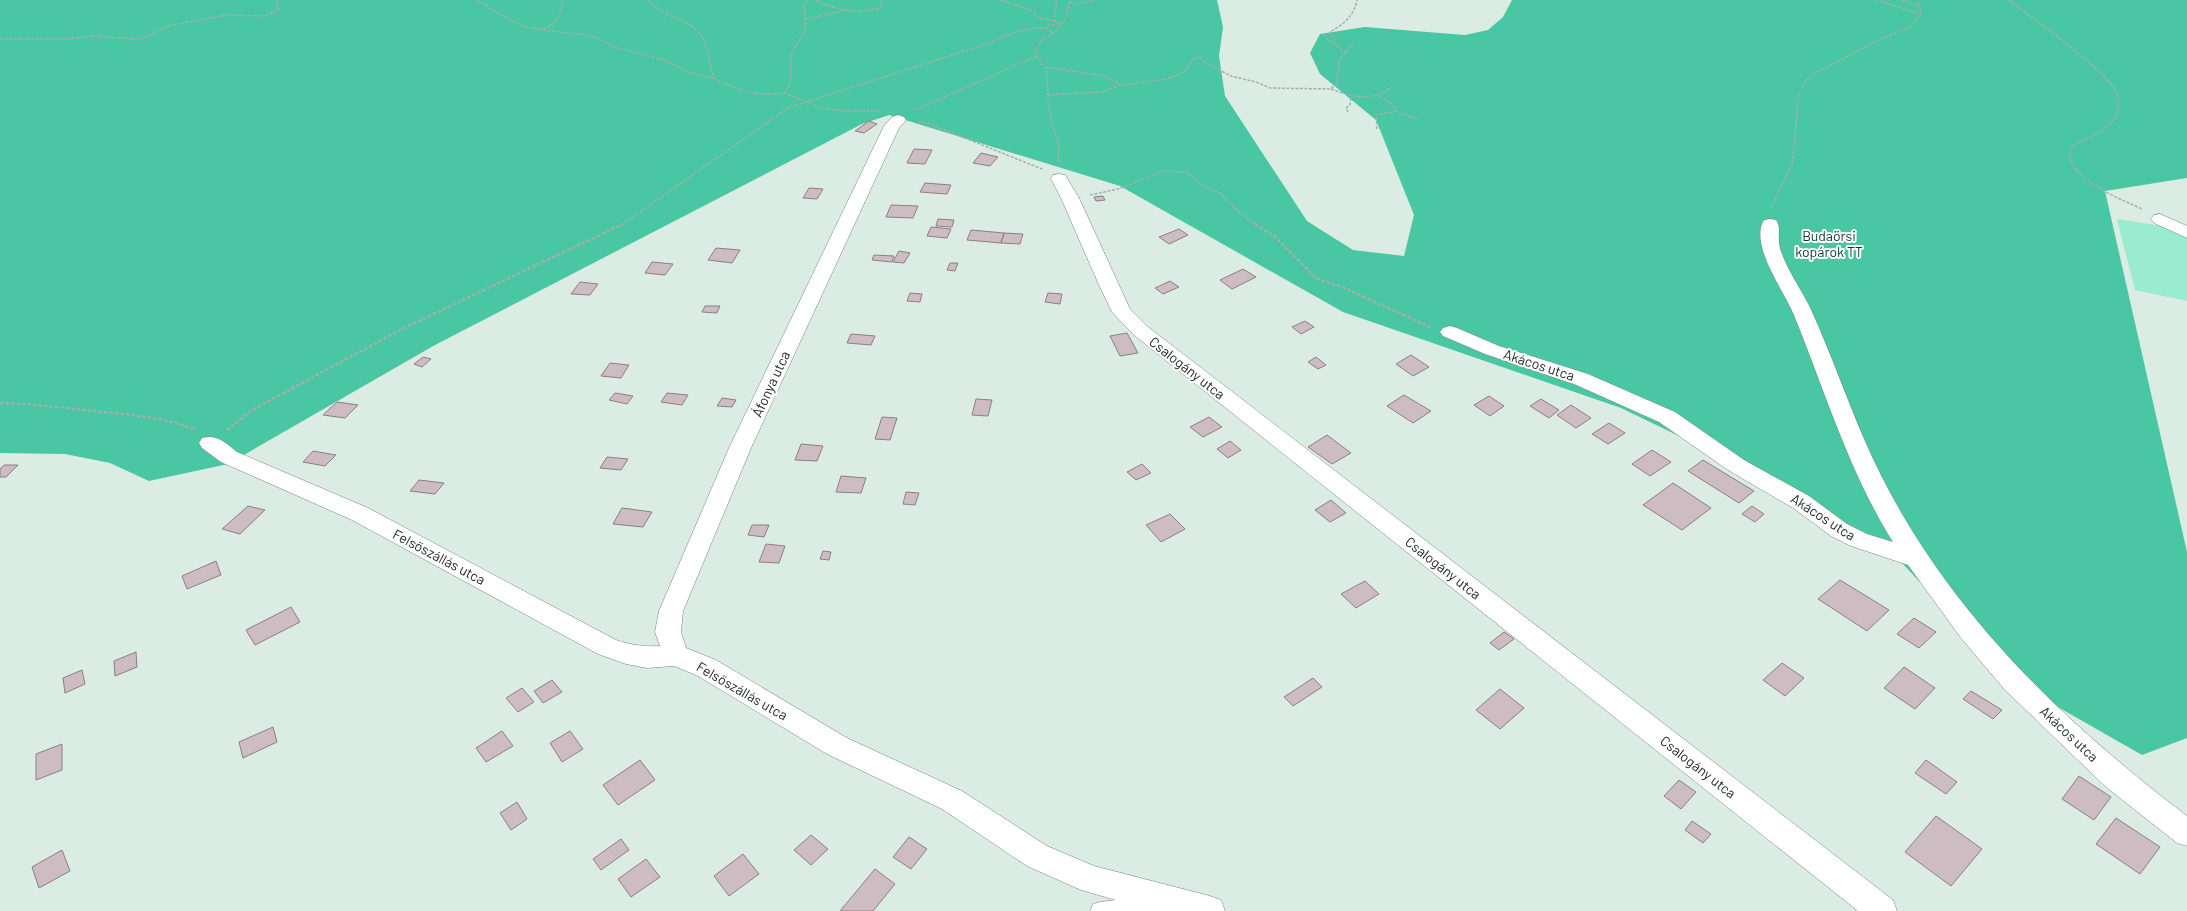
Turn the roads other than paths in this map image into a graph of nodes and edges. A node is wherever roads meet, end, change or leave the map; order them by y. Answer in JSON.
{"nodes":[{"id":1,"x":896,"y":121,"type":"road end"},
{"id":2,"x":1065,"y":189,"type":"road end"},
{"id":3,"x":2160,"y":219,"type":"road end"},
{"id":4,"x":1770,"y":224,"type":"road end"},
{"id":5,"x":2187,"y":233,"type":"edge"},
{"id":6,"x":1450,"y":332,"type":"road end"},
{"id":7,"x":210,"y":443,"type":"road end"},
{"id":8,"x":1916,"y":559,"type":"junction"},
{"id":9,"x":676,"y":656,"type":"junction"},
{"id":10,"x":2187,"y":834,"type":"edge"},
{"id":11,"x":1100,"y":911,"type":"edge"},
{"id":12,"x":1201,"y":911,"type":"edge"},
{"id":13,"x":1210,"y":911,"type":"edge"},
{"id":14,"x":1882,"y":911,"type":"edge"}],
"edges":[{"from":1,"to":9,"type":"street","name":"Áfonya utca"},
{"from":2,"to":14,"type":"street","name":"Csalogány utca"},
{"from":3,"to":5,"type":"street"},
{"from":4,"to":8,"type":"street"},
{"from":6,"to":8,"type":"street","name":"Akácos utca"},
{"from":7,"to":9,"type":"street","name":"Felsőszállás utca"},
{"from":8,"to":10,"type":"street","name":"Akácos utca"},
{"from":9,"to":13,"type":"street","name":"Felsőszállás utca"},
{"from":11,"to":12,"type":"lane"}]}
